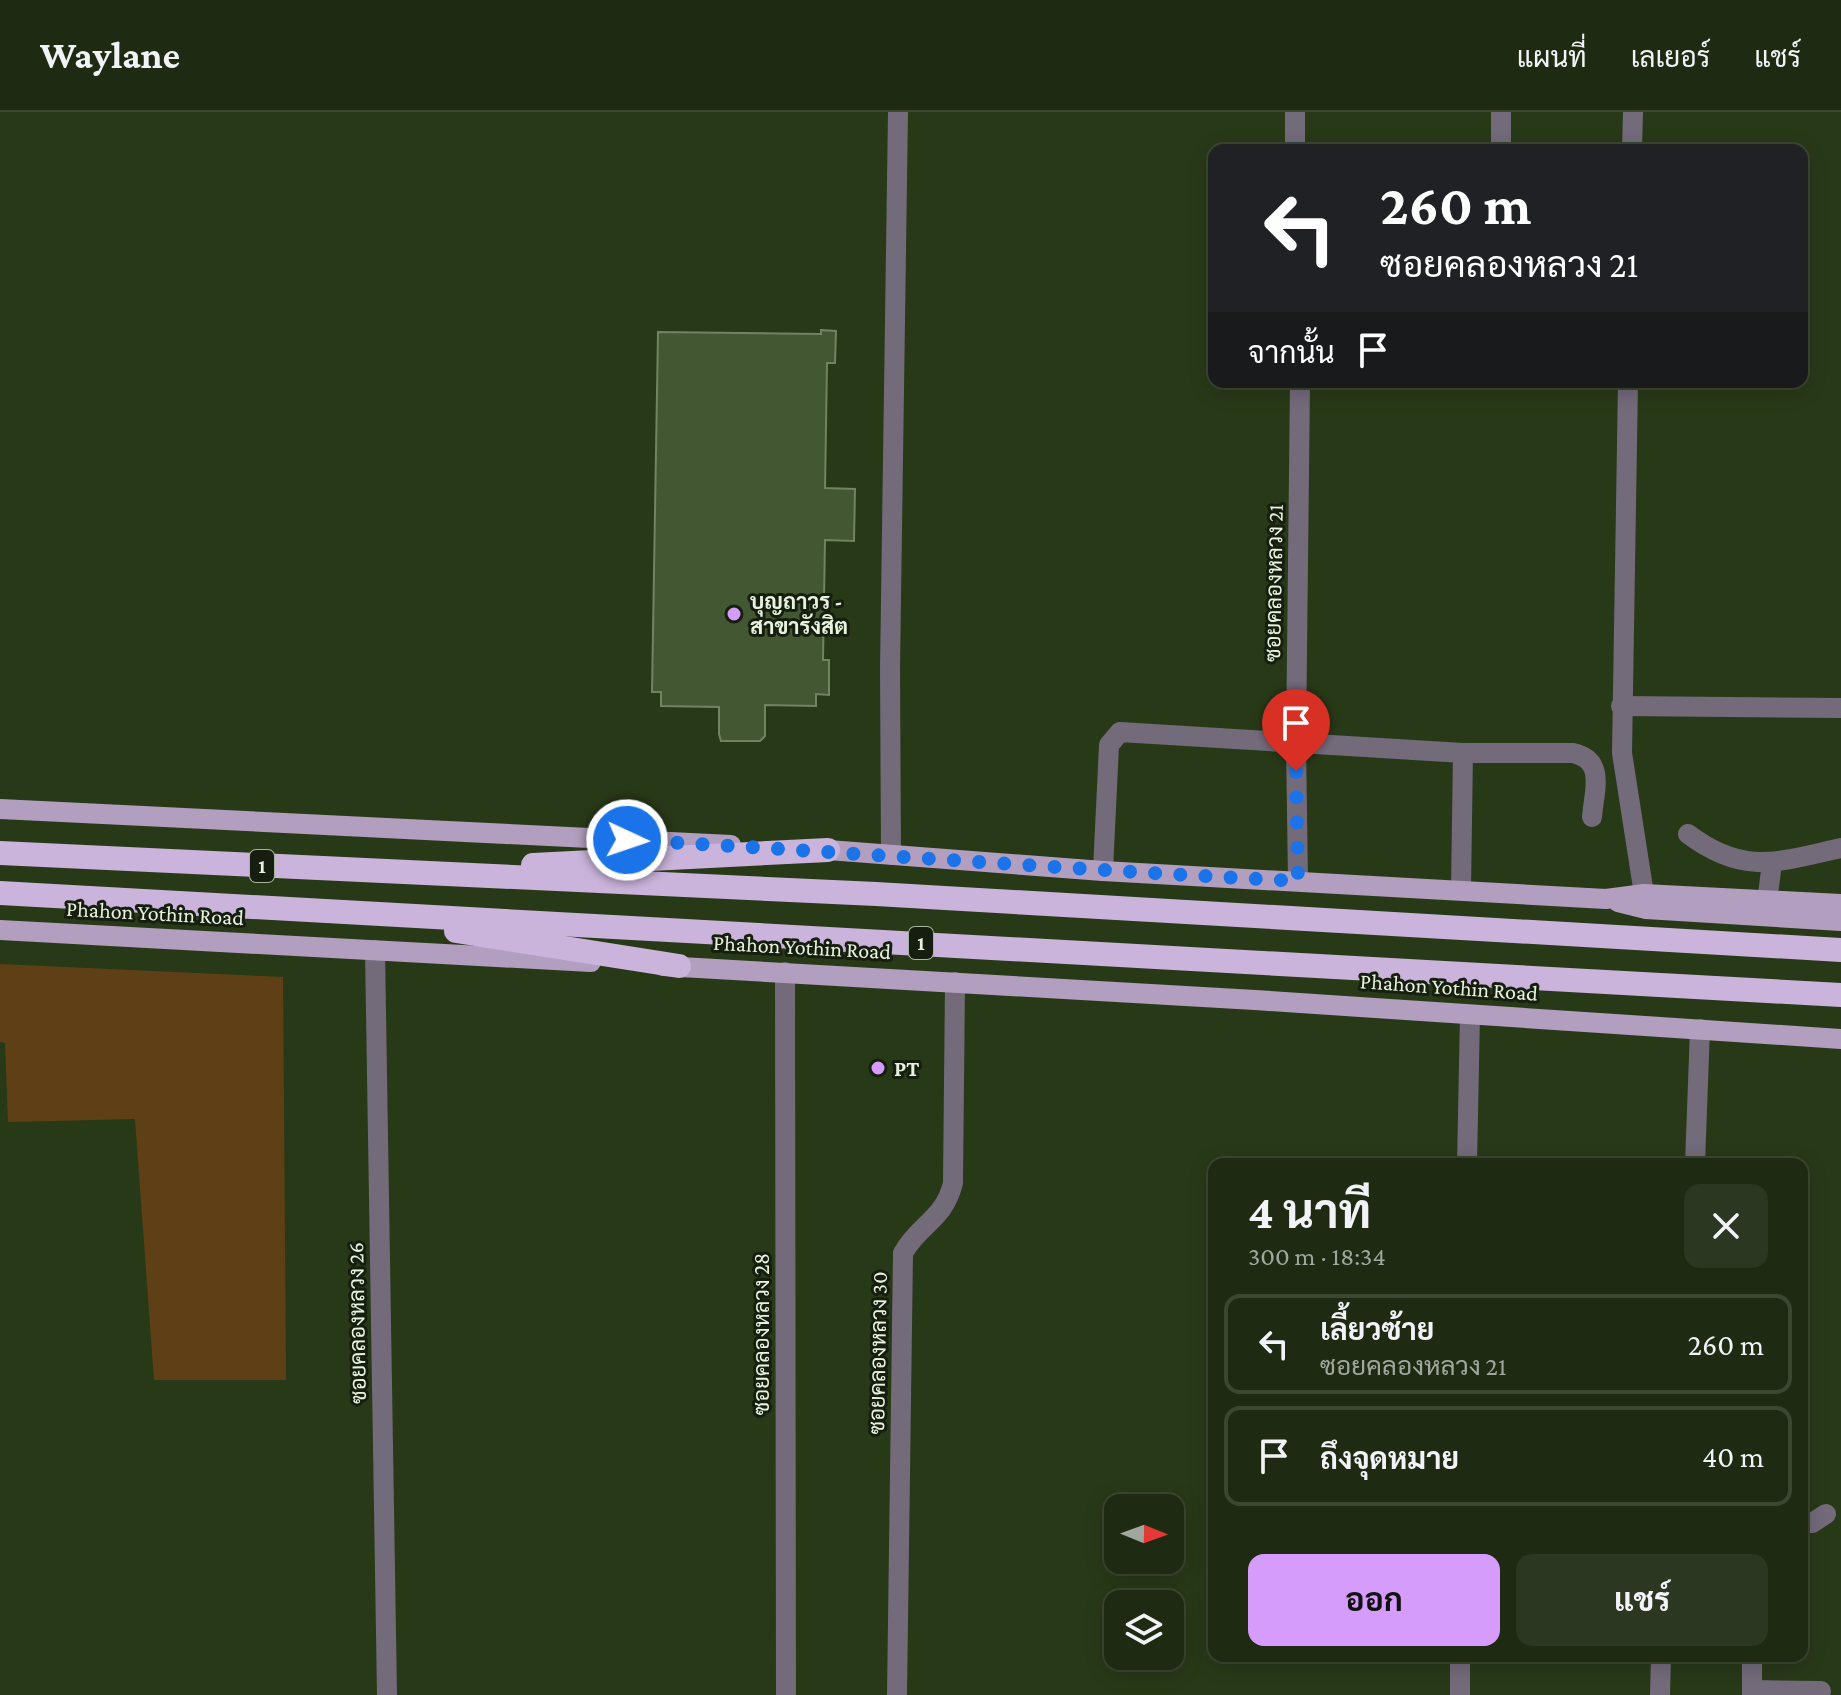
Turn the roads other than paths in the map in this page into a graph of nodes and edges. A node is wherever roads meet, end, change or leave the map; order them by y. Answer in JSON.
{"nodes":[{"id":1,"x":898,"y":112,"type":"edge"},
{"id":2,"x":1295,"y":112,"type":"edge"},
{"id":3,"x":1501,"y":112,"type":"edge"},
{"id":4,"x":1633,"y":112,"type":"edge"},
{"id":5,"x":1295,"y":144,"type":"edge"},
{"id":6,"x":1501,"y":144,"type":"edge"},
{"id":7,"x":1632,"y":144,"type":"edge"},
{"id":8,"x":1300,"y":388,"type":"edge"},
{"id":9,"x":1628,"y":388,"type":"edge"},
{"id":10,"x":1621,"y":706,"type":"junction"},
{"id":11,"x":1841,"y":708,"type":"edge"},
{"id":12,"x":1296,"y":743,"type":"junction"},
{"id":13,"x":1463,"y":753,"type":"junction"},
{"id":14,"x":0,"y":809,"type":"edge"},
{"id":15,"x":1592,"y":817,"type":"dead end"},
{"id":16,"x":1688,"y":834,"type":"dead end"},
{"id":17,"x":1841,"y":848,"type":"edge"},
{"id":18,"x":828,"y":850,"type":"junction"},
{"id":19,"x":0,"y":853,"type":"edge"},
{"id":20,"x":891,"y":855,"type":"junction"},
{"id":21,"x":1772,"y":863,"type":"junction"},
{"id":22,"x":1103,"y":871,"type":"junction"},
{"id":23,"x":383,"y":872,"type":"junction"},
{"id":24,"x":1298,"y":881,"type":"junction"},
{"id":25,"x":1461,"y":889,"type":"junction"},
{"id":26,"x":0,"y":893,"type":"edge"},
{"id":27,"x":1644,"y":894,"type":"junction"},
{"id":28,"x":1606,"y":899,"type":"junction"},
{"id":29,"x":1767,"y":902,"type":"junction"},
{"id":30,"x":1841,"y":904,"type":"edge"},
{"id":31,"x":322,"y":910,"type":"junction"},
{"id":32,"x":1841,"y":921,"type":"edge"},
{"id":33,"x":0,"y":930,"type":"edge"},
{"id":34,"x":375,"y":950,"type":"junction"},
{"id":35,"x":1841,"y":950,"type":"edge"},
{"id":36,"x":679,"y":966,"type":"junction"},
{"id":37,"x":785,"y":972,"type":"junction"},
{"id":38,"x":955,"y":982,"type":"junction"},
{"id":39,"x":1841,"y":995,"type":"edge"},
{"id":40,"x":1470,"y":1015,"type":"junction"},
{"id":41,"x":1700,"y":1029,"type":"junction"},
{"id":42,"x":1841,"y":1038,"type":"edge"},
{"id":43,"x":1467,"y":1158,"type":"edge"},
{"id":44,"x":1695,"y":1158,"type":"edge"},
{"id":45,"x":1826,"y":1514,"type":"dead end"},
{"id":46,"x":1808,"y":1523,"type":"edge"},
{"id":47,"x":1460,"y":1662,"type":"edge"},
{"id":48,"x":1661,"y":1662,"type":"edge"},
{"id":49,"x":1752,"y":1662,"type":"edge"},
{"id":50,"x":1821,"y":1691,"type":"dead end"},
{"id":51,"x":1752,"y":1693,"type":"edge"},
{"id":52,"x":387,"y":1695,"type":"edge"},
{"id":53,"x":786,"y":1695,"type":"edge"},
{"id":54,"x":897,"y":1695,"type":"edge"},
{"id":55,"x":1460,"y":1695,"type":"edge"},
{"id":56,"x":1660,"y":1695,"type":"edge"}],
"edges":[{"from":1,"to":20,"type":"street"},
{"from":2,"to":5,"type":"street"},
{"from":3,"to":6,"type":"street"},
{"from":4,"to":7,"type":"street"},
{"from":8,"to":12,"type":"street","name":"ซอยคลองหลวง 21"},
{"from":9,"to":10,"type":"street"},
{"from":10,"to":11,"type":"street"},
{"from":10,"to":27,"type":"street"},
{"from":12,"to":13,"type":"street"},
{"from":12,"to":22,"type":"street"},
{"from":12,"to":24,"type":"street","name":"ซอยคลองหลวง 21"},
{"from":13,"to":15,"type":"street"},
{"from":13,"to":25,"type":"street"},
{"from":14,"to":18,"type":"main road","number":"1"},
{"from":16,"to":21,"type":"street"},
{"from":17,"to":21,"type":"street"},
{"from":18,"to":20,"type":"main road","number":"1"},
{"from":18,"to":23,"type":"highway"},
{"from":19,"to":23,"type":"highway","number":"1"},
{"from":20,"to":22,"type":"main road","number":"1"},
{"from":21,"to":29,"type":"street"},
{"from":22,"to":24,"type":"main road","number":"1"},
{"from":23,"to":35,"type":"highway","number":"1"},
{"from":24,"to":25,"type":"main road","number":"1"},
{"from":25,"to":28,"type":"main road","number":"1"},
{"from":26,"to":31,"type":"highway","name":"Phahon Yothin Road","number":"1"},
{"from":27,"to":28,"type":"main road","number":"1"},
{"from":27,"to":29,"type":"main road","number":"1"},
{"from":28,"to":32,"type":"main road"},
{"from":29,"to":30,"type":"main road","number":"1"},
{"from":31,"to":36,"type":"highway"},
{"from":31,"to":39,"type":"highway","name":"Phahon Yothin Road","number":"1"},
{"from":33,"to":34,"type":"main road","name":"Phahon Yothin Road","number":"1"},
{"from":34,"to":36,"type":"main road","name":"Phahon Yothin Road","number":"1"},
{"from":34,"to":52,"type":"street","name":"ซอยคลองหลวง 26"},
{"from":36,"to":37,"type":"main road","name":"Phahon Yothin Road","number":"1"},
{"from":37,"to":38,"type":"main road","name":"Phahon Yothin Road","number":"1"},
{"from":37,"to":53,"type":"street","name":"ซอยคลองหลวง 28"},
{"from":38,"to":40,"type":"main road","name":"Phahon Yothin Road","number":"1"},
{"from":38,"to":54,"type":"street","name":"ซอยคลองหลวง 30"},
{"from":40,"to":41,"type":"main road","name":"Phahon Yothin Road","number":"1"},
{"from":40,"to":43,"type":"street"},
{"from":41,"to":42,"type":"main road","name":"Phahon Yothin Road","number":"1"},
{"from":41,"to":44,"type":"street"},
{"from":45,"to":46,"type":"street"},
{"from":47,"to":55,"type":"street"},
{"from":48,"to":56,"type":"street"},
{"from":49,"to":51,"type":"street"},
{"from":50,"to":51,"type":"street"}]}
